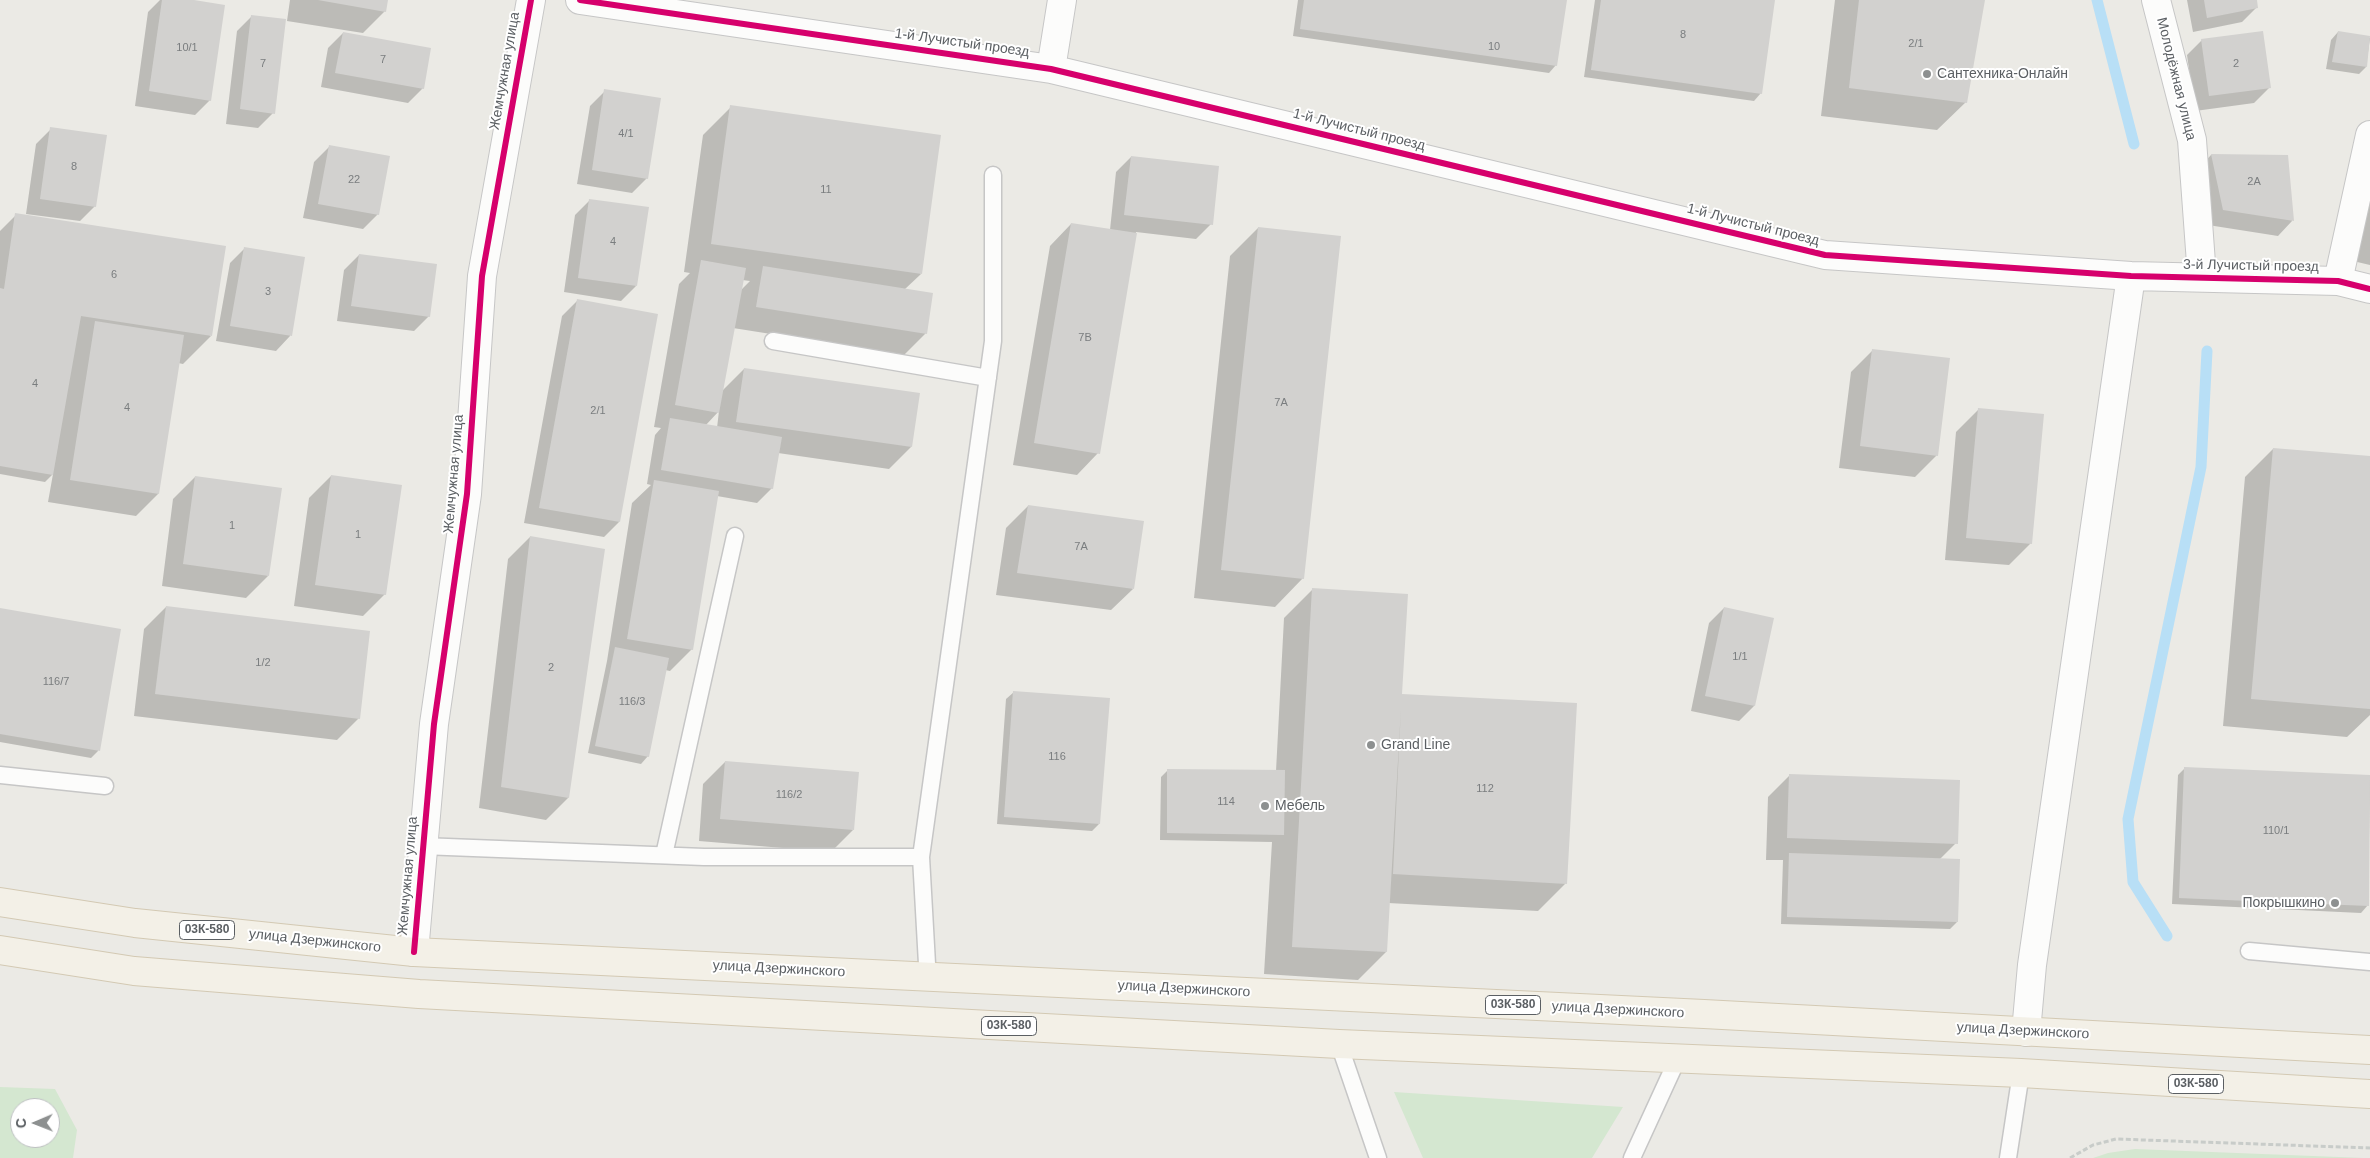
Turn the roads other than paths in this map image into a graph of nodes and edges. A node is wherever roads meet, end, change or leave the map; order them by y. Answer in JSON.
{"nodes":[{"id":1,"x":531,"y":0,"type":"edge"},
{"id":2,"x":580,"y":0,"type":"edge"},
{"id":3,"x":1062,"y":0,"type":"edge"},
{"id":4,"x":2156,"y":0,"type":"edge"},
{"id":5,"x":1051,"y":69,"type":"junction"},
{"id":6,"x":2370,"y":136,"type":"edge"},
{"id":7,"x":993,"y":175,"type":"dead end"},
{"id":8,"x":2131,"y":276,"type":"junction"},
{"id":9,"x":2202,"y":277,"type":"junction"},
{"id":10,"x":2338,"y":281,"type":"junction"},
{"id":11,"x":2370,"y":289,"type":"edge"},
{"id":12,"x":773,"y":341,"type":"dead end"},
{"id":13,"x":988,"y":378,"type":"junction"},
{"id":14,"x":734,"y":536,"type":"dead end"},
{"id":15,"x":0,"y":775,"type":"edge"},
{"id":16,"x":105,"y":786,"type":"dead end"},
{"id":17,"x":422,"y":846,"type":"junction"},
{"id":18,"x":664,"y":855,"type":"junction"},
{"id":19,"x":921,"y":857,"type":"junction"},
{"id":20,"x":0,"y":902,"type":"edge"},
{"id":21,"x":0,"y":950,"type":"edge"},
{"id":22,"x":2249,"y":951,"type":"dead end"},
{"id":23,"x":414,"y":952,"type":"junction"},
{"id":24,"x":2370,"y":962,"type":"edge"},
{"id":25,"x":925,"y":976,"type":"junction"},
{"id":26,"x":2026,"y":1032,"type":"junction"},
{"id":27,"x":1339,"y":1044,"type":"junction"},
{"id":28,"x":2370,"y":1050,"type":"edge"},
{"id":29,"x":1677,"y":1060,"type":"junction"},
{"id":30,"x":2021,"y":1074,"type":"junction"},
{"id":31,"x":2370,"y":1094,"type":"edge"},
{"id":32,"x":1378,"y":1158,"type":"edge"},
{"id":33,"x":1632,"y":1158,"type":"edge"},
{"id":34,"x":2008,"y":1158,"type":"edge"}],
"edges":[{"from":1,"to":17,"type":"street","name":"Жемчужная улица"},
{"from":2,"to":5,"type":"street","name":"1-й Лучистый проезд"},
{"from":3,"to":5,"type":"street"},
{"from":4,"to":9,"type":"street","name":"Молодёжная улица"},
{"from":5,"to":8,"type":"street","name":"1-й Лучистый проезд"},
{"from":6,"to":10,"type":"street","name":"3-й Лучистый проезд"},
{"from":7,"to":13,"type":"lane"},
{"from":8,"to":9,"type":"street","name":"3-й Лучистый проезд"},
{"from":8,"to":26,"type":"street"},
{"from":9,"to":10,"type":"street","name":"3-й Лучистый проезд"},
{"from":10,"to":11,"type":"street","name":"3-й Лучистый проезд"},
{"from":12,"to":13,"type":"lane"},
{"from":13,"to":19,"type":"lane"},
{"from":14,"to":18,"type":"lane"},
{"from":15,"to":16,"type":"lane"},
{"from":17,"to":18,"type":"lane"},
{"from":17,"to":23,"type":"street","name":"Жемчужная улица"},
{"from":18,"to":19,"type":"lane"},
{"from":19,"to":25,"type":"lane"},
{"from":20,"to":23,"type":"main road","name":"улица Дзержинского","number":"03К-580"},
{"from":21,"to":27,"type":"main road","number":"03К-580"},
{"from":22,"to":24,"type":"lane"},
{"from":23,"to":25,"type":"main road","name":"улица Дзержинского","number":"03К-580"},
{"from":25,"to":26,"type":"main road","name":"улица Дзержинского","number":"03К-580"},
{"from":26,"to":28,"type":"main road","name":"улица Дзержинского","number":"03К-580"},
{"from":26,"to":30,"type":"main road"},
{"from":27,"to":29,"type":"main road","number":"03К-580"},
{"from":27,"to":32,"type":"lane"},
{"from":29,"to":30,"type":"main road","number":"03К-580"},
{"from":29,"to":33,"type":"lane"},
{"from":30,"to":31,"type":"main road","number":"03К-580"},
{"from":30,"to":34,"type":"lane"}]}
